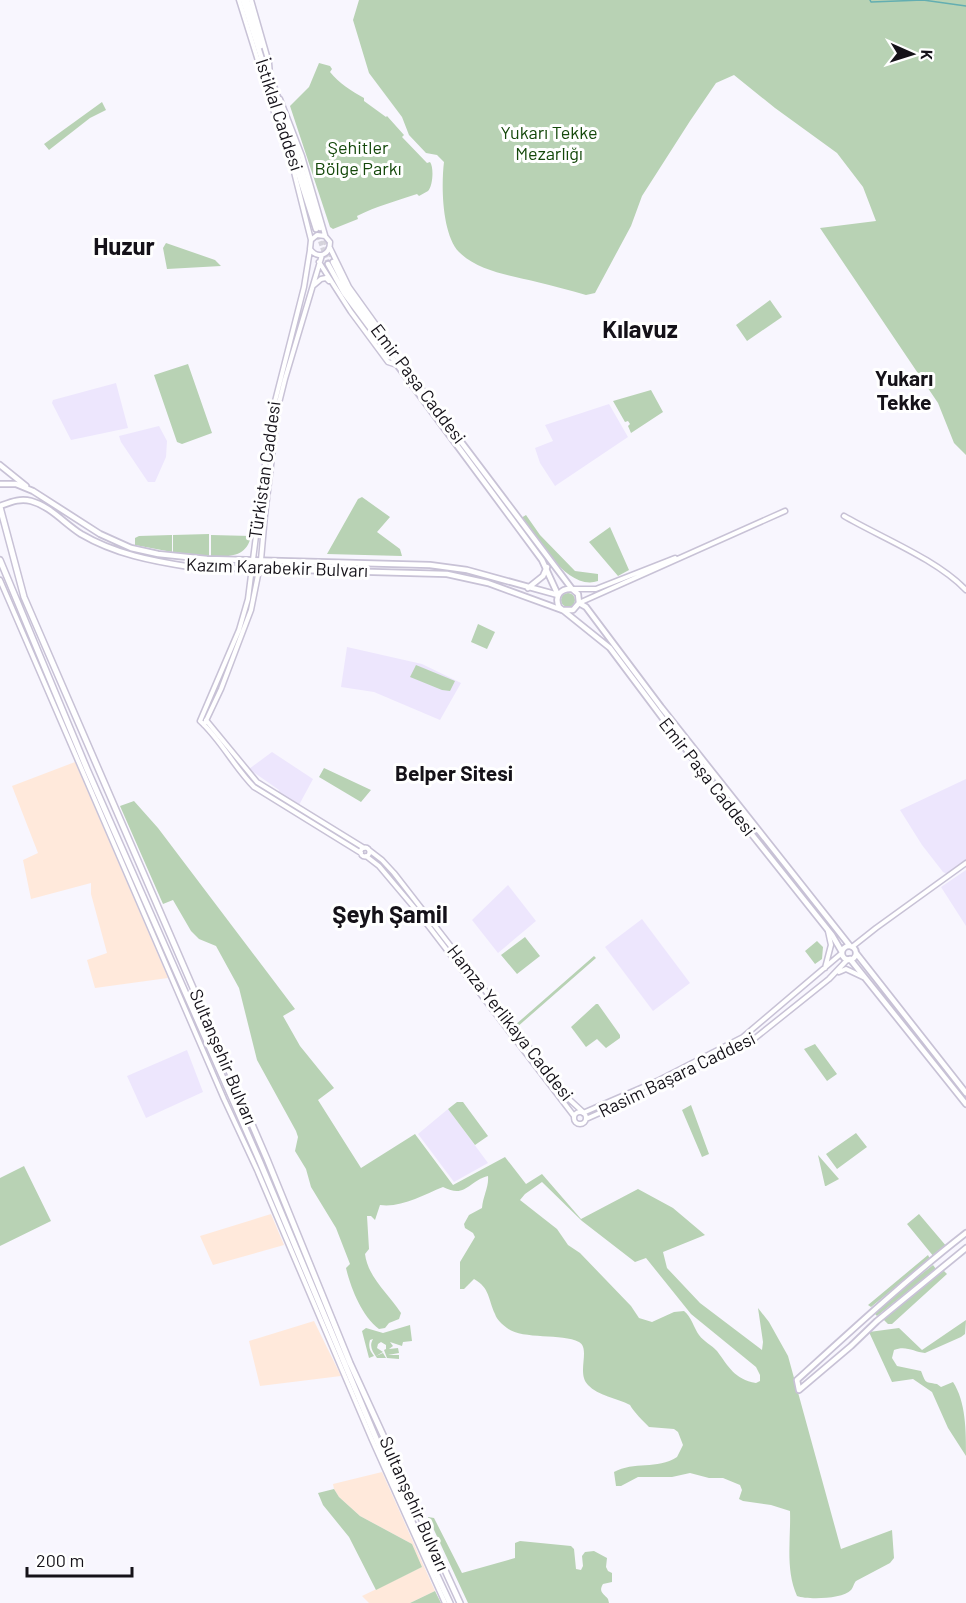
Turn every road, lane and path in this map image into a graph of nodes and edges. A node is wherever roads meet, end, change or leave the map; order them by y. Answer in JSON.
{"nodes":[{"id":1,"x":245,"y":0,"type":"edge"},
{"id":2,"x":272,"y":87,"type":"junction"},
{"id":3,"x":318,"y":229,"type":"tunnel mouth"},
{"id":4,"x":325,"y":235,"type":"junction"},
{"id":5,"x":311,"y":240,"type":"junction"},
{"id":6,"x":330,"y":248,"type":"junction"},
{"id":7,"x":310,"y":249,"type":"junction"},
{"id":8,"x":320,"y":255,"type":"junction"},
{"id":9,"x":319,"y":263,"type":"junction"},
{"id":10,"x":312,"y":288,"type":"junction"},
{"id":11,"x":335,"y":288,"type":"junction"},
{"id":12,"x":396,"y":356,"type":"junction"},
{"id":13,"x":397,"y":365,"type":"junction"},
{"id":14,"x":0,"y":465,"type":"edge"},
{"id":15,"x":0,"y":484,"type":"edge"},
{"id":16,"x":33,"y":491,"type":"junction"},
{"id":17,"x":0,"y":506,"type":"edge"},
{"id":18,"x":785,"y":511,"type":"dead end"},
{"id":19,"x":844,"y":516,"type":"dead end"},
{"id":20,"x":695,"y":551,"type":"junction"},
{"id":21,"x":0,"y":560,"type":"edge"},
{"id":22,"x":252,"y":560,"type":"junction"},
{"id":23,"x":261,"y":560,"type":"junction"},
{"id":24,"x":547,"y":567,"type":"junction"},
{"id":25,"x":251,"y":569,"type":"junction"},
{"id":26,"x":259,"y":569,"type":"junction"},
{"id":27,"x":0,"y":580,"type":"edge"},
{"id":28,"x":528,"y":588,"type":"junction"},
{"id":29,"x":572,"y":589,"type":"junction"},
{"id":30,"x":966,"y":590,"type":"edge"},
{"id":31,"x":558,"y":595,"type":"junction"},
{"id":32,"x":579,"y":603,"type":"junction"},
{"id":33,"x":564,"y":610,"type":"junction"},
{"id":34,"x":204,"y":721,"type":"junction"},
{"id":35,"x":364,"y":848,"type":"junction"},
{"id":36,"x":369,"y":850,"type":"junction"},
{"id":37,"x":361,"y":853,"type":"junction"},
{"id":38,"x":366,"y":856,"type":"junction"},
{"id":39,"x":966,"y":863,"type":"edge"},
{"id":40,"x":828,"y":930,"type":"junction"},
{"id":41,"x":851,"y":946,"type":"junction"},
{"id":42,"x":842,"y":953,"type":"junction"},
{"id":43,"x":856,"y":953,"type":"junction"},
{"id":44,"x":849,"y":959,"type":"junction"},
{"id":45,"x":825,"y":970,"type":"junction"},
{"id":46,"x":829,"y":979,"type":"junction"},
{"id":47,"x":868,"y":979,"type":"junction"},
{"id":48,"x":966,"y":1093,"type":"edge"},
{"id":49,"x":966,"y":1104,"type":"edge"},
{"id":50,"x":583,"y":1113,"type":"junction"},
{"id":51,"x":574,"y":1116,"type":"junction"},
{"id":52,"x":586,"y":1119,"type":"junction"},
{"id":53,"x":966,"y":1233,"type":"edge"},
{"id":54,"x":966,"y":1248,"type":"edge"},
{"id":55,"x":870,"y":1313,"type":"junction"},
{"id":56,"x":877,"y":1321,"type":"junction"},
{"id":57,"x":445,"y":1603,"type":"edge"},
{"id":58,"x":450,"y":1603,"type":"edge"},
{"id":59,"x":460,"y":1603,"type":"edge"}],
"edges":[{"from":1,"to":2,"type":"main road","name":"İstiklal Caddesi"},
{"from":2,"to":3,"type":"main road","name":"İstiklal Caddesi"},
{"from":2,"to":4,"type":"street"},
{"from":2,"to":5,"type":"street"},
{"from":4,"to":5,"type":"street"},
{"from":4,"to":6,"type":"street"},
{"from":5,"to":7,"type":"street"},
{"from":6,"to":8,"type":"street"},
{"from":6,"to":12,"type":"street"},
{"from":7,"to":8,"type":"street"},
{"from":7,"to":22,"type":"street","name":"Türkistan Caddesi"},
{"from":8,"to":9,"type":"street","name":"Türkistan Caddesi"},
{"from":9,"to":10,"type":"street","name":"Türkistan Caddesi"},
{"from":9,"to":11,"type":"street"},
{"from":10,"to":11,"type":"street"},
{"from":10,"to":23,"type":"street","name":"Türkistan Caddesi"},
{"from":11,"to":13,"type":"street"},
{"from":12,"to":13,"type":"main road","name":"Emir Paşa Caddesi"},
{"from":12,"to":29,"type":"main road","name":"Emir Paşa Caddesi"},
{"from":13,"to":24,"type":"main road","name":"Emir Paşa Caddesi"},
{"from":14,"to":16,"type":"main road"},
{"from":15,"to":16,"type":"main road","name":"Kazım Karabekir Bulvarı"},
{"from":16,"to":22,"type":"main road","name":"Kazım Karabekir Bulvarı"},
{"from":17,"to":25,"type":"main road","name":"Kazım Karabekir Bulvarı"},
{"from":17,"to":59,"type":"highway","name":"Sultanşehir Bulvarı"},
{"from":18,"to":20,"type":"street"},
{"from":19,"to":30,"type":"street"},
{"from":20,"to":29,"type":"street"},
{"from":20,"to":32,"type":"street"},
{"from":21,"to":58,"type":"highway","name":"Sultanşehir Bulvarı"},
{"from":22,"to":23,"type":"main road","name":"Kazım Karabekir Bulvarı"},
{"from":22,"to":25,"type":"street","name":"Türkistan Caddesi"},
{"from":23,"to":26,"type":"street","name":"Türkistan Caddesi"},
{"from":23,"to":28,"type":"main road","name":"Kazım Karabekir Bulvarı"},
{"from":24,"to":28,"type":"main road"},
{"from":24,"to":31,"type":"main road","name":"Emir Paşa Caddesi"},
{"from":25,"to":26,"type":"main road","name":"Kazım Karabekir Bulvarı"},
{"from":25,"to":34,"type":"street","name":"Türkistan Caddesi"},
{"from":26,"to":33,"type":"main road","name":"Kazım Karabekir Bulvarı"},
{"from":26,"to":34,"type":"street","name":"Türkistan Caddesi"},
{"from":27,"to":57,"type":"street","name":"Sultanşehir Bulvarı"},
{"from":28,"to":31,"type":"main road","name":"Kazım Karabekir Bulvarı"},
{"from":29,"to":31,"type":"main road"},
{"from":29,"to":32,"type":"main road"},
{"from":31,"to":33,"type":"main road"},
{"from":32,"to":33,"type":"main road"},
{"from":32,"to":41,"type":"main road","name":"Emir Paşa Caddesi"},
{"from":33,"to":40,"type":"main road","name":"Emir Paşa Caddesi"},
{"from":34,"to":35,"type":"street"},
{"from":34,"to":37,"type":"street"},
{"from":35,"to":36,"type":"street"},
{"from":35,"to":37,"type":"street"},
{"from":36,"to":38,"type":"street"},
{"from":36,"to":50,"type":"street","name":"Hamza Yerlikaya Caddesi"},
{"from":37,"to":38,"type":"street","name":"Hamza Yerlikaya Caddesi"},
{"from":38,"to":51,"type":"street","name":"Hamza Yerlikaya Caddesi"},
{"from":39,"to":41,"type":"street"},
{"from":40,"to":42,"type":"main road","name":"Emir Paşa Caddesi"},
{"from":40,"to":45,"type":"street"},
{"from":41,"to":42,"type":"main road"},
{"from":41,"to":43,"type":"main road"},
{"from":42,"to":44,"type":"main road"},
{"from":42,"to":45,"type":"street","name":"Rasim Başara Caddesi"},
{"from":43,"to":44,"type":"main road"},
{"from":43,"to":48,"type":"main road"},
{"from":44,"to":46,"type":"street","name":"Rasim Başara Caddesi"},
{"from":44,"to":47,"type":"main road"},
{"from":45,"to":50,"type":"street","name":"Rasim Başara Caddesi"},
{"from":46,"to":47,"type":"street"},
{"from":46,"to":52,"type":"street","name":"Rasim Başara Caddesi"},
{"from":47,"to":49,"type":"main road"},
{"from":50,"to":51,"type":"street"},
{"from":50,"to":52,"type":"street"},
{"from":51,"to":52,"type":"street"},
{"from":53,"to":55,"type":"main road"},
{"from":54,"to":56,"type":"main road"},
{"from":55,"to":56,"type":"street"},
{"from":55,"to":56,"type":"main road"}]}
